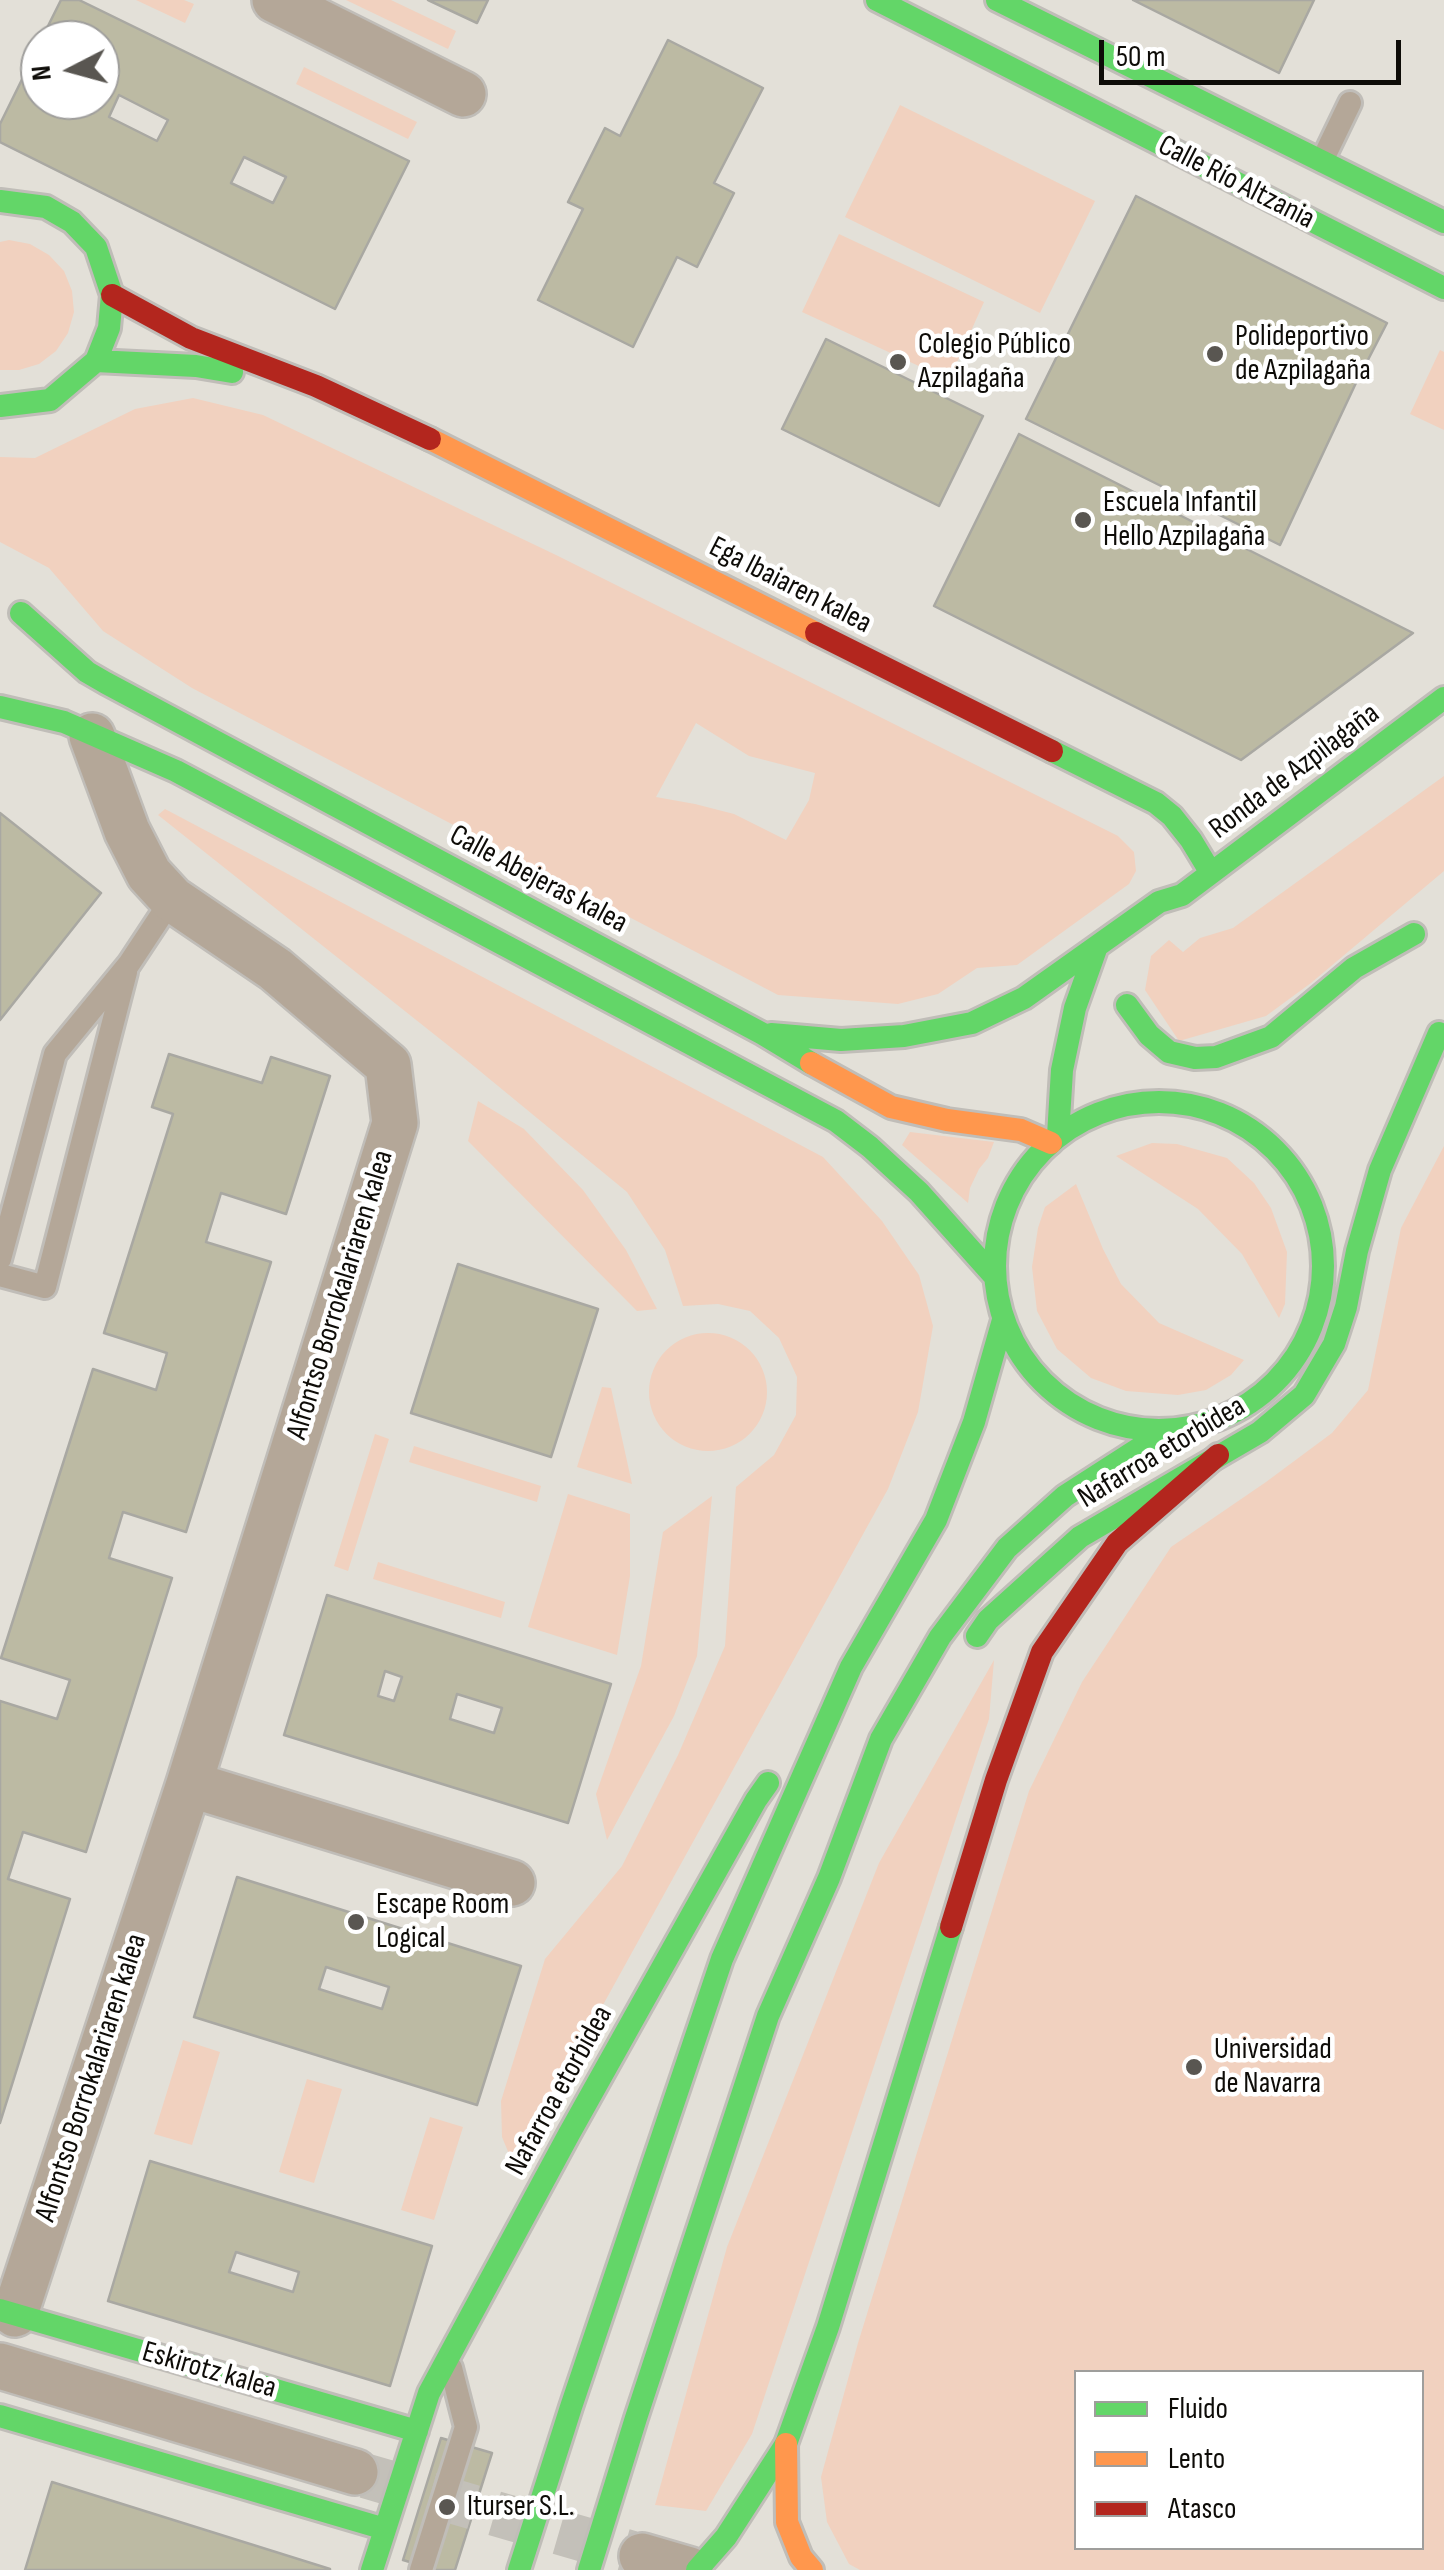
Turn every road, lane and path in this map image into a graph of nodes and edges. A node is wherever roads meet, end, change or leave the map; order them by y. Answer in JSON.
{"nodes":[{"id":1,"x":275,"y":0,"type":"edge"},
{"id":2,"x":877,"y":0,"type":"edge"},
{"id":3,"x":1019,"y":11,"type":"edge"},
{"id":4,"x":981,"y":54,"type":"junction"},
{"id":5,"x":1028,"y":78,"type":"junction"},
{"id":6,"x":462,"y":94,"type":"dead end"},
{"id":7,"x":1350,"y":103,"type":"dead end"},
{"id":8,"x":1322,"y":161,"type":"junction"},
{"id":9,"x":0,"y":201,"type":"edge"},
{"id":10,"x":1444,"y":222,"type":"edge"},
{"id":11,"x":1444,"y":288,"type":"edge"},
{"id":12,"x":112,"y":295,"type":"junction"},
{"id":13,"x":96,"y":361,"type":"junction"},
{"id":14,"x":316,"y":386,"type":"junction"},
{"id":15,"x":0,"y":406,"type":"edge"},
{"id":16,"x":27,"y":652,"type":"dead end"},
{"id":17,"x":1444,"y":698,"type":"edge"},
{"id":18,"x":3,"y":699,"type":"edge"},
{"id":19,"x":92,"y":736,"type":"junction"},
{"id":20,"x":152,"y":762,"type":"junction"},
{"id":21,"x":128,"y":832,"type":"junction"},
{"id":22,"x":1211,"y":873,"type":"junction"},
{"id":23,"x":1182,"y":895,"type":"junction"},
{"id":24,"x":172,"y":898,"type":"junction"},
{"id":25,"x":1434,"y":916,"type":"dead end"},
{"id":26,"x":1158,"y":931,"type":"dead end"},
{"id":27,"x":1414,"y":934,"type":"junction"},
{"id":28,"x":1096,"y":949,"type":"junction"},
{"id":29,"x":128,"y":964,"type":"junction"},
{"id":30,"x":1128,"y":981,"type":"dead end"},
{"id":31,"x":1127,"y":1005,"type":"junction"},
{"id":32,"x":1441,"y":1030,"type":"edge"},
{"id":33,"x":763,"y":1034,"type":"junction"},
{"id":34,"x":1278,"y":1058,"type":"dead end"},
{"id":35,"x":1401,"y":1072,"type":"dead end"},
{"id":36,"x":1223,"y":1088,"type":"dead end"},
{"id":37,"x":1180,"y":1102,"type":"junction"},
{"id":38,"x":1054,"y":1140,"type":"junction"},
{"id":39,"x":1337,"y":1216,"type":"dead end"},
{"id":40,"x":1323,"y":1253,"type":"junction"},
{"id":41,"x":0,"y":1259,"type":"edge"},
{"id":42,"x":0,"y":1275,"type":"edge"},
{"id":43,"x":995,"y":1277,"type":"junction"},
{"id":44,"x":1003,"y":1320,"type":"junction"},
{"id":45,"x":1166,"y":1431,"type":"junction"},
{"id":46,"x":1218,"y":1455,"type":"junction"},
{"id":47,"x":966,"y":1649,"type":"dead end"},
{"id":48,"x":852,"y":1667,"type":"junction"},
{"id":49,"x":934,"y":1694,"type":"dead end"},
{"id":50,"x":189,"y":1784,"type":"junction"},
{"id":51,"x":829,"y":1878,"type":"junction"},
{"id":52,"x":512,"y":1882,"type":"dead end"},
{"id":53,"x":8,"y":2312,"type":"edge"},
{"id":54,"x":449,"y":2360,"type":"junction"},
{"id":55,"x":0,"y":2366,"type":"edge"},
{"id":56,"x":0,"y":2416,"type":"edge"},
{"id":57,"x":418,"y":2431,"type":"junction"},
{"id":58,"x":786,"y":2444,"type":"junction"},
{"id":59,"x":355,"y":2472,"type":"tunnel mouth"},
{"id":60,"x":385,"y":2529,"type":"junction"},
{"id":61,"x":642,"y":2556,"type":"tunnel mouth"},
{"id":62,"x":372,"y":2570,"type":"edge"},
{"id":63,"x":421,"y":2570,"type":"edge"},
{"id":64,"x":519,"y":2570,"type":"edge"},
{"id":65,"x":589,"y":2570,"type":"edge"},
{"id":66,"x":694,"y":2570,"type":"edge"},
{"id":67,"x":812,"y":2570,"type":"edge"}],
"edges":[{"from":1,"to":6,"type":"street"},
{"from":2,"to":4,"type":"main road","name":"Calle Río Altzania"},
{"from":3,"to":4,"type":"street"},
{"from":3,"to":5,"type":"street"},
{"from":3,"to":8,"type":"main road","name":"Calle Río Altzania"},
{"from":4,"to":5,"type":"main road","name":"Calle Río Altzania"},
{"from":5,"to":11,"type":"main road","name":"Calle Río Altzania"},
{"from":7,"to":8,"type":"lane","name":"Calle Río Altzania"},
{"from":8,"to":10,"type":"main road","name":"Calle Río Altzania"},
{"from":9,"to":12,"type":"main road"},
{"from":12,"to":13,"type":"main road"},
{"from":12,"to":14,"type":"main road","name":"Ega Ibaiaren kalea"},
{"from":13,"to":14,"type":"main road","name":"Ega Ibaiaren kalea"},
{"from":13,"to":15,"type":"main road"},
{"from":14,"to":22,"type":"main road","name":"Ega Ibaiaren kalea"},
{"from":16,"to":33,"type":"main road","name":"Calle Abejeras kalea"},
{"from":17,"to":22,"type":"main road","name":"Ronda de Azpilagaña"},
{"from":18,"to":19,"type":"main road"},
{"from":19,"to":20,"type":"main road"},
{"from":19,"to":21,"type":"street","name":"Alfontso Borrokalariaren kalea"},
{"from":20,"to":21,"type":"street"},
{"from":20,"to":43,"type":"main road"},
{"from":21,"to":24,"type":"street","name":"Alfontso Borrokalariaren kalea"},
{"from":22,"to":23,"type":"main road","name":"Ronda de Azpilagaña"},
{"from":23,"to":26,"type":"main road","name":"Ronda de Azpilagaña"},
{"from":23,"to":28,"type":"main road","name":"Ronda de Azpilagaña"},
{"from":24,"to":29,"type":"lane"},
{"from":24,"to":50,"type":"street","name":"Alfontso Borrokalariaren kalea"},
{"from":25,"to":27,"type":"main road"},
{"from":27,"to":31,"type":"main road"},
{"from":27,"to":34,"type":"main road"},
{"from":28,"to":33,"type":"main road","name":"Ronda de Azpilagaña"},
{"from":28,"to":38,"type":"main road"},
{"from":29,"to":41,"type":"lane"},
{"from":29,"to":42,"type":"lane"},
{"from":30,"to":31,"type":"main road"},
{"from":31,"to":37,"type":"main road"},
{"from":32,"to":35,"type":"main road","name":"Nafarroa etorbidea"},
{"from":32,"to":46,"type":"main road","name":"Nafarroa etorbidea"},
{"from":33,"to":38,"type":"main road","name":"Calle Abejeras kalea"},
{"from":36,"to":37,"type":"main road"},
{"from":37,"to":38,"type":"main road"},
{"from":37,"to":40,"type":"main road"},
{"from":38,"to":43,"type":"main road"},
{"from":39,"to":40,"type":"main road"},
{"from":40,"to":45,"type":"main road"},
{"from":43,"to":44,"type":"main road"},
{"from":44,"to":45,"type":"main road"},
{"from":44,"to":48,"type":"main road","name":"Nafarroa etorbidea"},
{"from":45,"to":51,"type":"main road","name":"Nafarroa etorbidea"},
{"from":46,"to":47,"type":"main road","name":"Nafarroa etorbidea"},
{"from":46,"to":58,"type":"main road"},
{"from":48,"to":54,"type":"main road","name":"Nafarroa etorbidea"},
{"from":48,"to":64,"type":"main road","name":"Nafarroa etorbidea"},
{"from":49,"to":51,"type":"main road","name":"Nafarroa etorbidea"},
{"from":50,"to":52,"type":"street"},
{"from":50,"to":53,"type":"street","name":"Alfontso Borrokalariaren kalea"},
{"from":51,"to":65,"type":"main road","name":"Nafarroa etorbidea"},
{"from":53,"to":57,"type":"main road","name":"Eskirotz kalea"},
{"from":54,"to":57,"type":"main road","name":"Nafarroa etorbidea"},
{"from":54,"to":63,"type":"lane"},
{"from":55,"to":59,"type":"street","name":"Eskirotz kalea"},
{"from":56,"to":60,"type":"main road"},
{"from":57,"to":60,"type":"main road","name":"Nafarroa etorbidea"},
{"from":58,"to":66,"type":"main road"},
{"from":58,"to":67,"type":"main road"},
{"from":60,"to":62,"type":"main road","name":"Nafarroa etorbidea"},
{"from":61,"to":66,"type":"street"}]}
